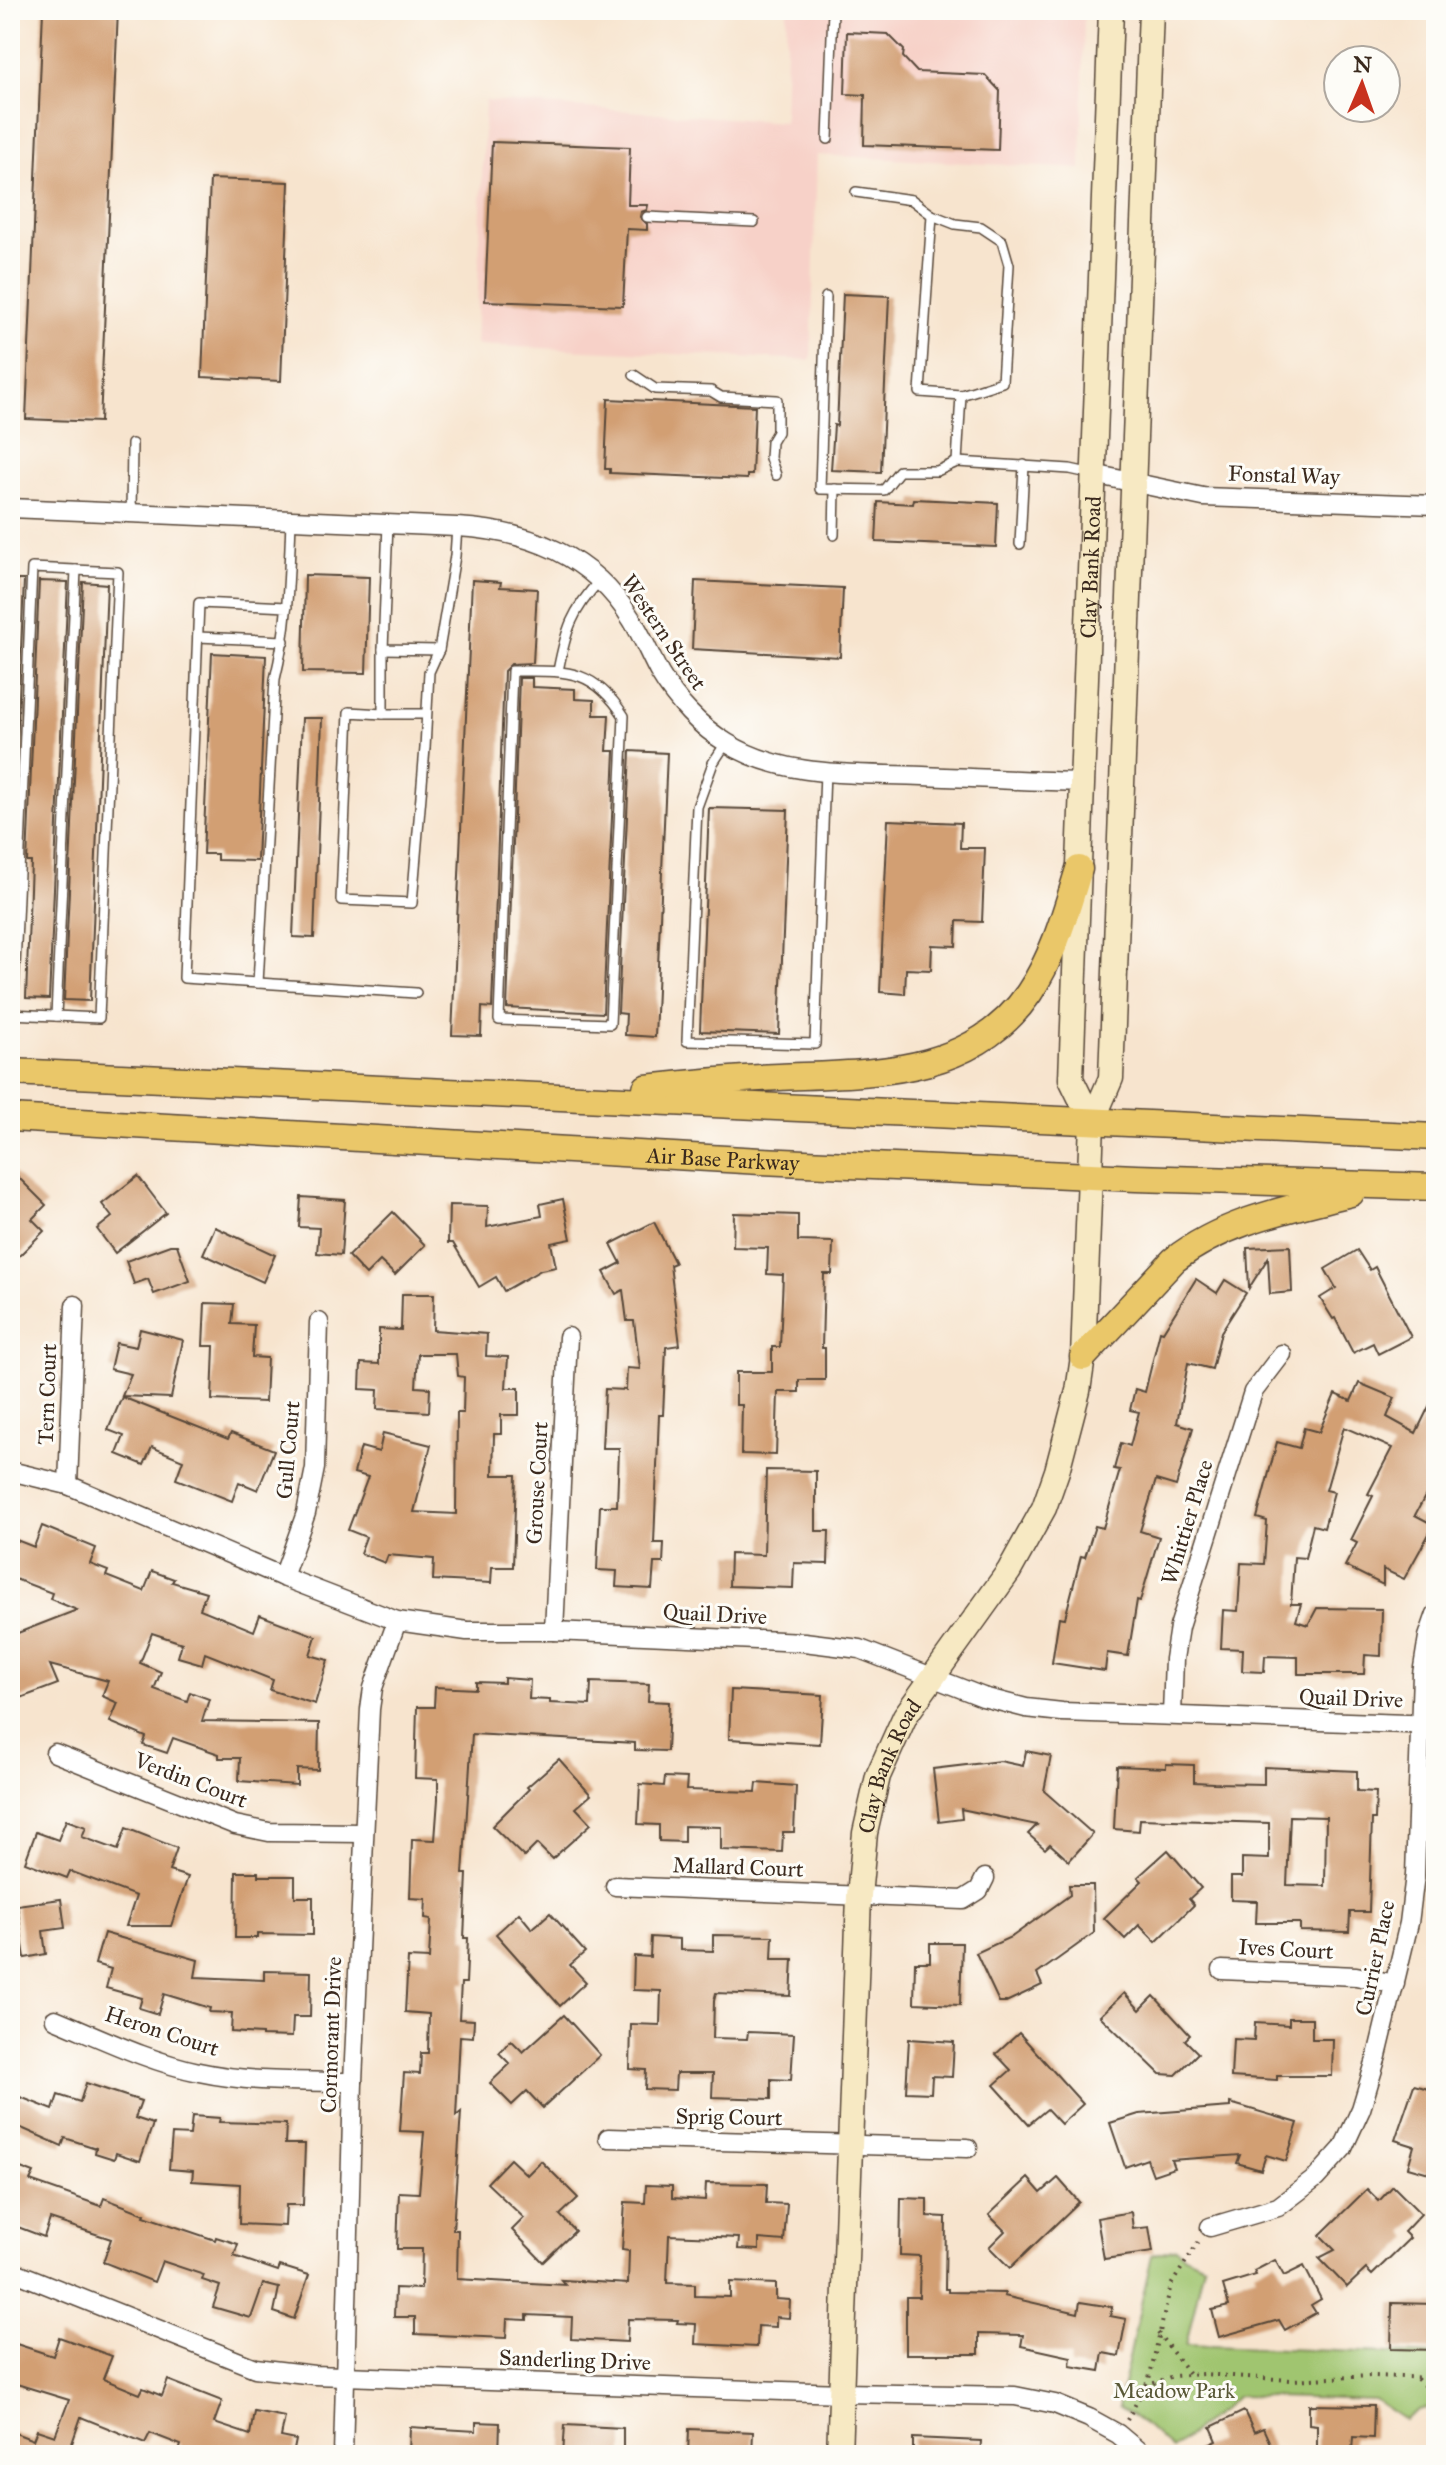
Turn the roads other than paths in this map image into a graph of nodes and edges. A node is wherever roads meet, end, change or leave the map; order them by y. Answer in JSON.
{"nodes":[{"id":1,"x":833,"y":10,"type":"edge"},
{"id":2,"x":1111,"y":10,"type":"edge"},
{"id":3,"x":1151,"y":10,"type":"edge"},
{"id":4,"x":828,"y":139,"type":"dead end"},
{"id":5,"x":856,"y":192,"type":"dead end"},
{"id":6,"x":932,"y":215,"type":"junction"},
{"id":7,"x":647,"y":217,"type":"dead end"},
{"id":8,"x":754,"y":222,"type":"dead end"},
{"id":9,"x":826,"y":297,"type":"dead end"},
{"id":10,"x":634,"y":375,"type":"dead end"},
{"id":11,"x":961,"y":395,"type":"junction"},
{"id":12,"x":132,"y":444,"type":"dead end"},
{"id":13,"x":957,"y":462,"type":"junction"},
{"id":14,"x":1024,"y":465,"type":"junction"},
{"id":15,"x":1093,"y":474,"type":"junction"},
{"id":16,"x":776,"y":475,"type":"dead end"},
{"id":17,"x":1132,"y":483,"type":"junction"},
{"id":18,"x":835,"y":489,"type":"junction"},
{"id":19,"x":1436,"y":505,"type":"edge"},
{"id":20,"x":10,"y":508,"type":"edge"},
{"id":21,"x":131,"y":514,"type":"junction"},
{"id":22,"x":291,"y":520,"type":"junction"},
{"id":23,"x":388,"y":524,"type":"junction"},
{"id":24,"x":457,"y":527,"type":"junction"},
{"id":25,"x":834,"y":535,"type":"dead end"},
{"id":26,"x":1020,"y":544,"type":"dead end"},
{"id":27,"x":76,"y":570,"type":"junction"},
{"id":28,"x":600,"y":580,"type":"junction"},
{"id":29,"x":287,"y":607,"type":"junction"},
{"id":30,"x":198,"y":637,"type":"junction"},
{"id":31,"x":284,"y":641,"type":"junction"},
{"id":32,"x":383,"y":649,"type":"junction"},
{"id":33,"x":439,"y":650,"type":"junction"},
{"id":34,"x":558,"y":671,"type":"junction"},
{"id":35,"x":383,"y":714,"type":"junction"},
{"id":36,"x":426,"y":714,"type":"junction"},
{"id":37,"x":726,"y":743,"type":"junction"},
{"id":38,"x":825,"y":772,"type":"junction"},
{"id":39,"x":1082,"y":782,"type":"junction"},
{"id":40,"x":1079,"y":869,"type":"junction"},
{"id":41,"x":258,"y":983,"type":"junction"},
{"id":42,"x":416,"y":993,"type":"dead end"},
{"id":43,"x":11,"y":1014,"type":"edge"},
{"id":44,"x":56,"y":1016,"type":"junction"},
{"id":45,"x":10,"y":1072,"type":"edge"},
{"id":46,"x":571,"y":1098,"type":"junction"},
{"id":47,"x":10,"y":1118,"type":"edge"},
{"id":48,"x":1092,"y":1122,"type":"junction"},
{"id":49,"x":1436,"y":1137,"type":"edge"},
{"id":50,"x":1089,"y":1176,"type":"junction"},
{"id":51,"x":1379,"y":1185,"type":"junction"},
{"id":52,"x":1436,"y":1187,"type":"edge"},
{"id":53,"x":75,"y":1305,"type":"dead end"},
{"id":54,"x":319,"y":1322,"type":"dead end"},
{"id":55,"x":568,"y":1337,"type":"dead end"},
{"id":56,"x":1282,"y":1354,"type":"dead end"},
{"id":57,"x":1083,"y":1357,"type":"junction"},
{"id":58,"x":10,"y":1471,"type":"edge"},
{"id":59,"x":68,"y":1485,"type":"junction"},
{"id":60,"x":283,"y":1577,"type":"junction"},
{"id":61,"x":1436,"y":1614,"type":"edge"},
{"id":62,"x":397,"y":1621,"type":"junction"},
{"id":63,"x":554,"y":1631,"type":"junction"},
{"id":64,"x":935,"y":1676,"type":"junction"},
{"id":65,"x":1172,"y":1715,"type":"junction"},
{"id":66,"x":1429,"y":1725,"type":"edge"},
{"id":67,"x":55,"y":1753,"type":"dead end"},
{"id":68,"x":363,"y":1833,"type":"junction"},
{"id":69,"x":985,"y":1878,"type":"dead end"},
{"id":70,"x":615,"y":1886,"type":"dead end"},
{"id":71,"x":859,"y":1896,"type":"junction"},
{"id":72,"x":1222,"y":1970,"type":"dead end"},
{"id":73,"x":1395,"y":1984,"type":"junction"},
{"id":74,"x":55,"y":2019,"type":"dead end"},
{"id":75,"x":353,"y":2082,"type":"junction"},
{"id":76,"x":608,"y":2138,"type":"dead end"},
{"id":77,"x":850,"y":2144,"type":"junction"},
{"id":78,"x":968,"y":2148,"type":"dead end"},
{"id":79,"x":1210,"y":2227,"type":"road end"},
{"id":80,"x":10,"y":2270,"type":"edge"},
{"id":81,"x":345,"y":2376,"type":"junction"},
{"id":82,"x":842,"y":2393,"type":"junction"},
{"id":83,"x":343,"y":2455,"type":"edge"},
{"id":84,"x":839,"y":2455,"type":"edge"},
{"id":85,"x":1143,"y":2455,"type":"edge"}],
"edges":[{"from":1,"to":4,"type":"lane"},
{"from":2,"to":15,"type":"street","name":"Clay Bank Road"},
{"from":3,"to":17,"type":"street","name":"Clay Bank Road"},
{"from":5,"to":6,"type":"lane"},
{"from":6,"to":11,"type":"lane"},
{"from":6,"to":11,"type":"lane"},
{"from":7,"to":8,"type":"lane"},
{"from":9,"to":18,"type":"lane"},
{"from":10,"to":16,"type":"lane"},
{"from":11,"to":13,"type":"lane"},
{"from":12,"to":21,"type":"lane"},
{"from":13,"to":14,"type":"lane"},
{"from":13,"to":18,"type":"lane"},
{"from":14,"to":15,"type":"lane"},
{"from":14,"to":26,"type":"lane"},
{"from":15,"to":17,"type":"street","name":"Fonstal Way"},
{"from":15,"to":39,"type":"street","name":"Clay Bank Road"},
{"from":17,"to":19,"type":"street","name":"Fonstal Way"},
{"from":17,"to":48,"type":"street","name":"Clay Bank Road"},
{"from":18,"to":25,"type":"lane"},
{"from":20,"to":21,"type":"street","name":"Western Street"},
{"from":21,"to":22,"type":"street","name":"Western Street"},
{"from":22,"to":23,"type":"street","name":"Western Street"},
{"from":22,"to":29,"type":"lane"},
{"from":23,"to":24,"type":"street","name":"Western Street"},
{"from":23,"to":32,"type":"lane"},
{"from":24,"to":28,"type":"street","name":"Western Street"},
{"from":24,"to":33,"type":"lane"},
{"from":27,"to":43,"type":"lane"},
{"from":27,"to":44,"type":"lane"},
{"from":27,"to":44,"type":"lane"},
{"from":28,"to":34,"type":"lane"},
{"from":28,"to":37,"type":"street","name":"Western Street"},
{"from":29,"to":30,"type":"lane"},
{"from":29,"to":31,"type":"lane"},
{"from":30,"to":31,"type":"lane"},
{"from":30,"to":41,"type":"lane"},
{"from":31,"to":41,"type":"lane"},
{"from":32,"to":33,"type":"lane"},
{"from":32,"to":35,"type":"lane"},
{"from":33,"to":36,"type":"lane"},
{"from":34,"to":34,"type":"lane"},
{"from":35,"to":36,"type":"lane"},
{"from":35,"to":36,"type":"lane"},
{"from":37,"to":38,"type":"street","name":"Western Street"},
{"from":37,"to":38,"type":"lane"},
{"from":38,"to":39,"type":"street","name":"Western Street"},
{"from":39,"to":40,"type":"street","name":"Clay Bank Road"},
{"from":40,"to":46,"type":"main road"},
{"from":40,"to":48,"type":"street","name":"Clay Bank Road"},
{"from":41,"to":42,"type":"lane"},
{"from":43,"to":44,"type":"lane"},
{"from":45,"to":46,"type":"main road"},
{"from":46,"to":48,"type":"main road"},
{"from":47,"to":50,"type":"main road","name":"Air Base Parkway"},
{"from":48,"to":49,"type":"main road"},
{"from":48,"to":50,"type":"street","name":"Clay Bank Road"},
{"from":50,"to":51,"type":"main road","name":"Air Base Parkway"},
{"from":50,"to":57,"type":"street","name":"Clay Bank Road"},
{"from":51,"to":52,"type":"main road","name":"Air Base Parkway"},
{"from":51,"to":57,"type":"main road"},
{"from":53,"to":59,"type":"street","name":"Tern Court"},
{"from":54,"to":60,"type":"street","name":"Gull Court"},
{"from":55,"to":63,"type":"street","name":"Grouse Court"},
{"from":56,"to":65,"type":"street","name":"Whittier Place"},
{"from":57,"to":64,"type":"street","name":"Clay Bank Road"},
{"from":58,"to":59,"type":"street","name":"Quail Drive"},
{"from":59,"to":60,"type":"street","name":"Quail Drive"},
{"from":60,"to":62,"type":"street","name":"Quail Drive"},
{"from":61,"to":66,"type":"street","name":"Currier Place"},
{"from":62,"to":63,"type":"street","name":"Quail Drive"},
{"from":62,"to":68,"type":"street","name":"Cormorant Drive"},
{"from":63,"to":64,"type":"street","name":"Quail Drive"},
{"from":64,"to":65,"type":"street","name":"Quail Drive"},
{"from":64,"to":71,"type":"street","name":"Clay Bank Road"},
{"from":65,"to":66,"type":"street","name":"Quail Drive"},
{"from":66,"to":73,"type":"street","name":"Currier Place"},
{"from":67,"to":68,"type":"street","name":"Verdin Court"},
{"from":68,"to":75,"type":"street","name":"Cormorant Drive"},
{"from":69,"to":71,"type":"street","name":"Mallard Court"},
{"from":70,"to":71,"type":"street","name":"Mallard Court"},
{"from":71,"to":77,"type":"street","name":"Clay Bank Road"},
{"from":72,"to":73,"type":"street","name":"Ives Court"},
{"from":73,"to":79,"type":"street","name":"Currier Place"},
{"from":74,"to":75,"type":"street","name":"Heron Court"},
{"from":75,"to":81,"type":"street","name":"Cormorant Drive"},
{"from":76,"to":77,"type":"street","name":"Sprig Court"},
{"from":77,"to":78,"type":"street","name":"Sprig Court"},
{"from":77,"to":82,"type":"street","name":"Clay Bank Road"},
{"from":80,"to":81,"type":"street","name":"Sanderling Drive"},
{"from":81,"to":82,"type":"street","name":"Sanderling Drive"},
{"from":81,"to":83,"type":"street","name":"Cormorant Drive"},
{"from":82,"to":84,"type":"street","name":"Clay Bank Road"},
{"from":82,"to":85,"type":"street","name":"Sanderling Drive"}]}
